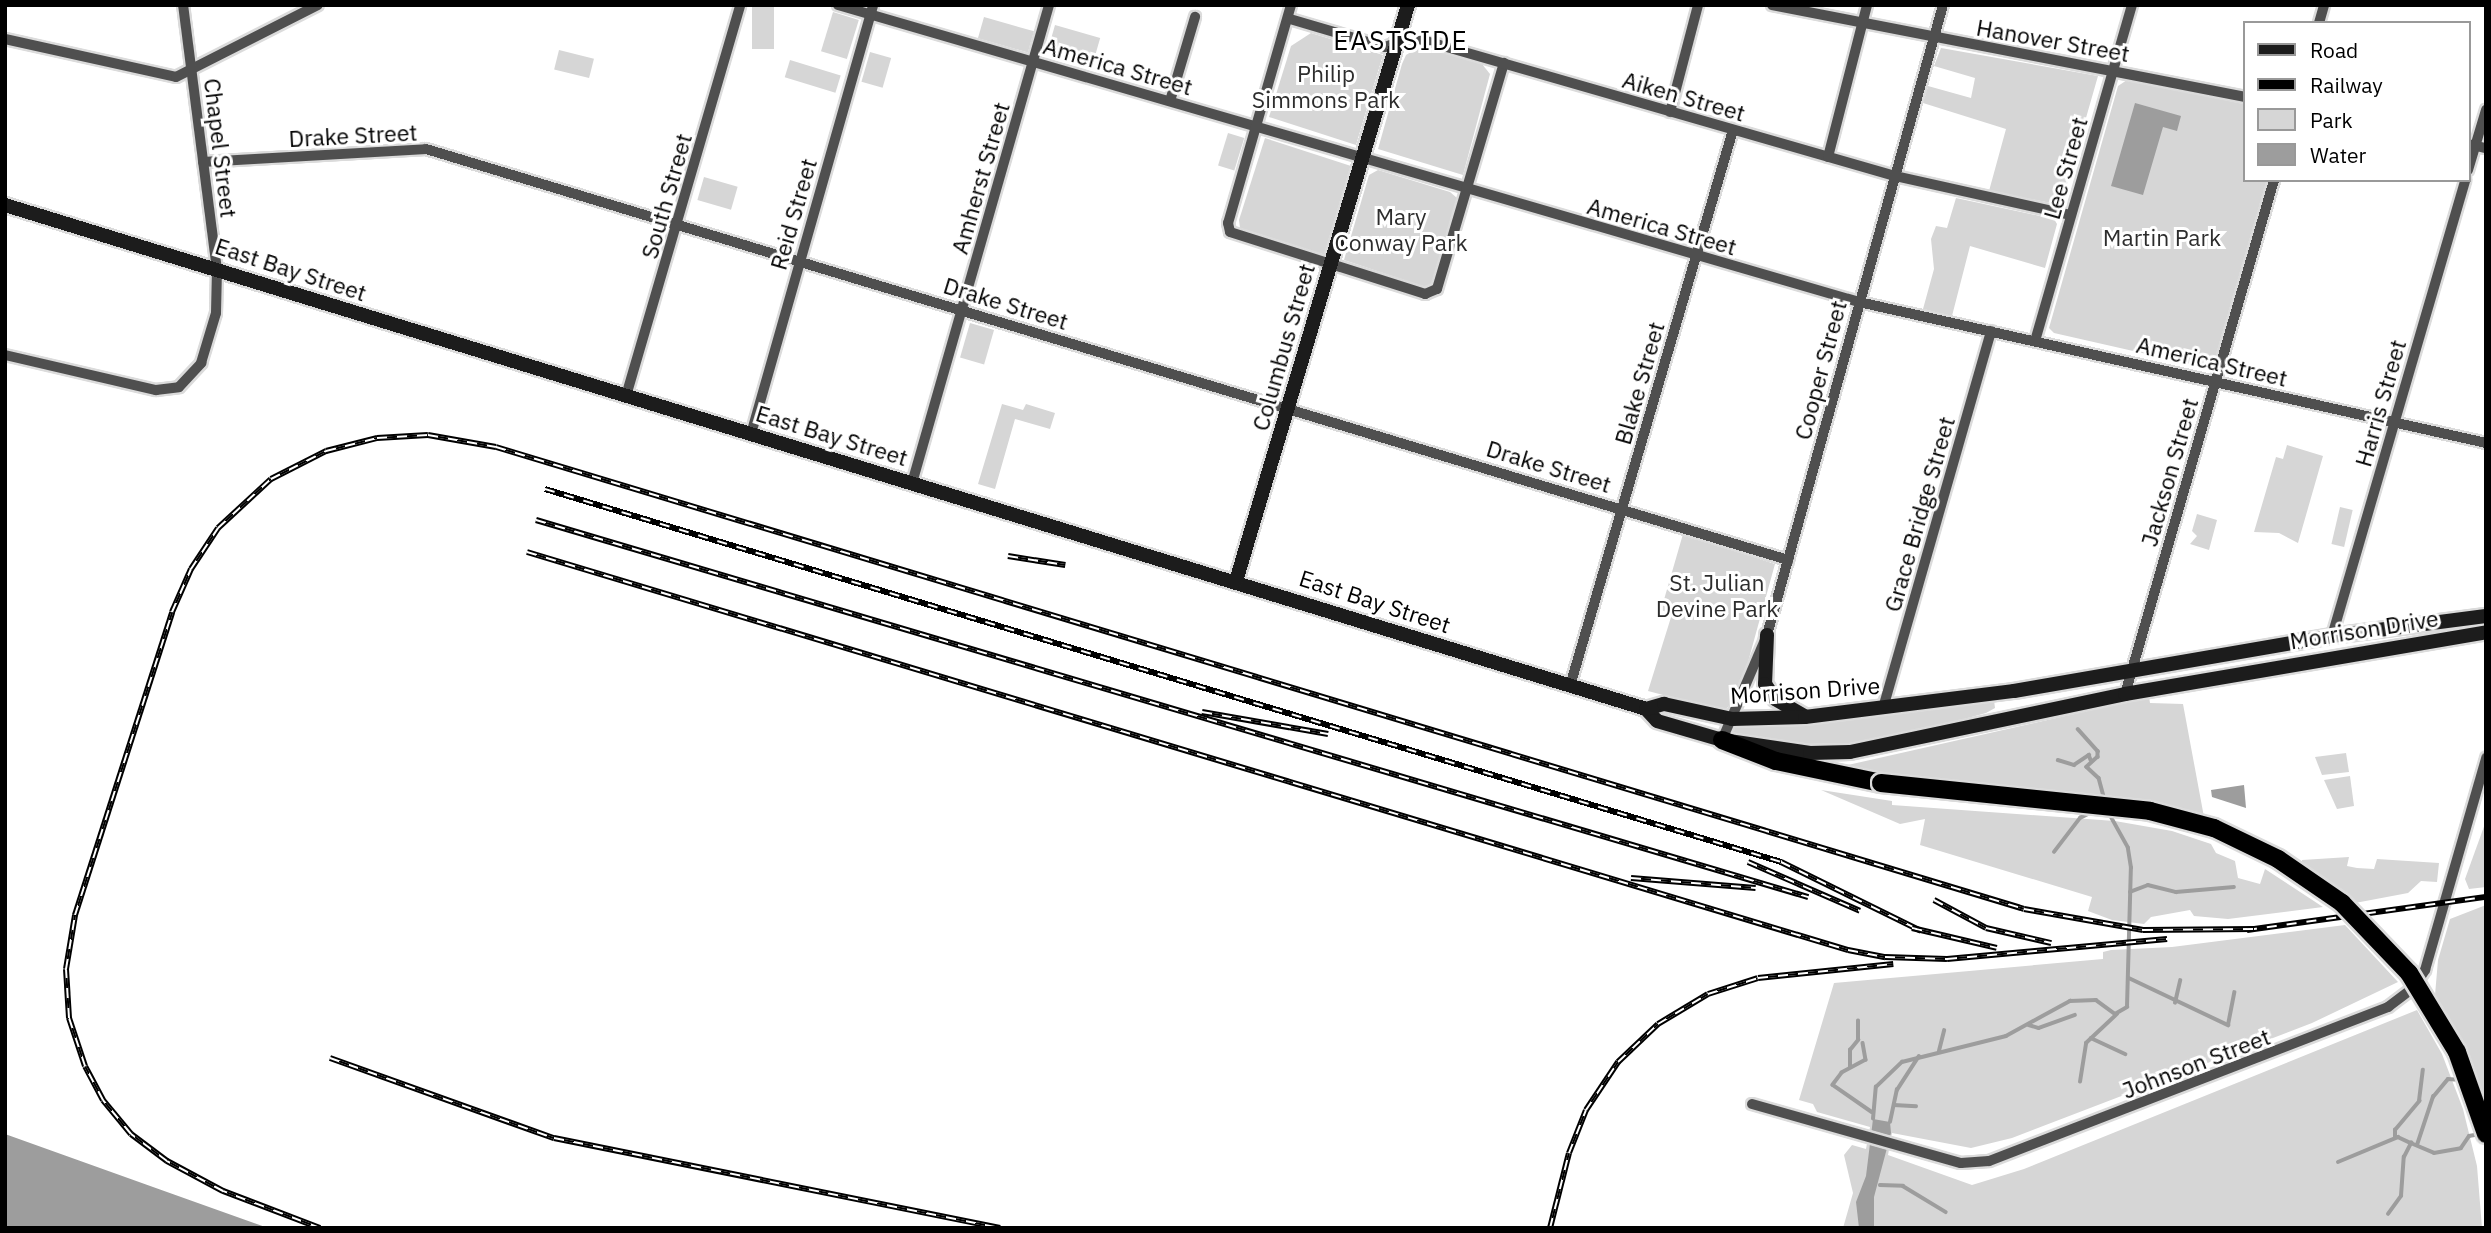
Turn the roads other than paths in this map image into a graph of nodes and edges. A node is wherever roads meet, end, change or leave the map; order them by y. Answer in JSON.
{"nodes":[{"id":1,"x":183,"y":5,"type":"edge"},
{"id":2,"x":318,"y":5,"type":"edge"},
{"id":3,"x":740,"y":5,"type":"edge"},
{"id":4,"x":838,"y":5,"type":"edge"},
{"id":5,"x":1049,"y":5,"type":"edge"},
{"id":6,"x":1291,"y":5,"type":"edge"},
{"id":7,"x":1408,"y":5,"type":"edge"},
{"id":8,"x":1698,"y":5,"type":"edge"},
{"id":9,"x":1772,"y":5,"type":"edge"},
{"id":10,"x":1867,"y":5,"type":"edge"},
{"id":11,"x":1943,"y":5,"type":"edge"},
{"id":12,"x":2132,"y":5,"type":"edge"},
{"id":13,"x":872,"y":10,"type":"edge"},
{"id":14,"x":1195,"y":17,"type":"dead end"},
{"id":15,"x":1290,"y":19,"type":"junction"},
{"id":16,"x":1863,"y":24,"type":"junction"},
{"id":17,"x":5,"y":39,"type":"edge"},
{"id":18,"x":1934,"y":39,"type":"junction"},
{"id":19,"x":1397,"y":43,"type":"junction"},
{"id":20,"x":1033,"y":61,"type":"junction"},
{"id":21,"x":1504,"y":63,"type":"junction"},
{"id":22,"x":191,"y":69,"type":"junction"},
{"id":23,"x":2113,"y":69,"type":"junction"},
{"id":24,"x":2242,"y":97,"type":"edge"},
{"id":25,"x":1170,"y":101,"type":"junction"},
{"id":26,"x":2486,"y":110,"type":"edge"},
{"id":27,"x":1670,"y":112,"type":"junction"},
{"id":28,"x":1258,"y":127,"type":"junction"},
{"id":29,"x":1733,"y":130,"type":"junction"},
{"id":30,"x":2476,"y":146,"type":"edge"},
{"id":31,"x":1828,"y":157,"type":"junction"},
{"id":32,"x":1363,"y":158,"type":"junction"},
{"id":33,"x":203,"y":162,"type":"junction"},
{"id":34,"x":2470,"y":164,"type":"edge"},
{"id":35,"x":1895,"y":176,"type":"junction"},
{"id":36,"x":2273,"y":182,"type":"edge"},
{"id":37,"x":2464,"y":182,"type":"edge"},
{"id":38,"x":1468,"y":189,"type":"junction"},
{"id":39,"x":5,"y":205,"type":"edge"},
{"id":40,"x":2071,"y":215,"type":"junction"},
{"id":41,"x":679,"y":224,"type":"junction"},
{"id":42,"x":1695,"y":256,"type":"junction"},
{"id":43,"x":800,"y":261,"type":"junction"},
{"id":44,"x":1331,"y":265,"type":"junction"},
{"id":45,"x":217,"y":270,"type":"junction"},
{"id":46,"x":1859,"y":302,"type":"junction"},
{"id":47,"x":962,"y":310,"type":"junction"},
{"id":48,"x":1992,"y":331,"type":"junction"},
{"id":49,"x":2035,"y":341,"type":"junction"},
{"id":50,"x":5,"y":355,"type":"edge"},
{"id":51,"x":2216,"y":382,"type":"junction"},
{"id":52,"x":626,"y":397,"type":"junction"},
{"id":53,"x":1289,"y":409,"type":"junction"},
{"id":54,"x":2395,"y":423,"type":"junction"},
{"id":55,"x":751,"y":434,"type":"junction"},
{"id":56,"x":2486,"y":443,"type":"edge"},
{"id":57,"x":912,"y":483,"type":"junction"},
{"id":58,"x":1622,"y":509,"type":"junction"},
{"id":59,"x":1788,"y":560,"type":"junction"},
{"id":60,"x":1236,"y":581,"type":"junction"},
{"id":61,"x":2486,"y":616,"type":"edge"},
{"id":62,"x":2486,"y":632,"type":"edge"},
{"id":63,"x":1768,"y":635,"type":"junction"},
{"id":64,"x":2332,"y":636,"type":"junction"},
{"id":65,"x":2131,"y":672,"type":"junction"},
{"id":66,"x":1570,"y":686,"type":"junction"},
{"id":67,"x":2125,"y":694,"type":"junction"},
{"id":68,"x":1883,"y":708,"type":"junction"},
{"id":69,"x":1646,"y":709,"type":"junction"},
{"id":70,"x":1805,"y":717,"type":"junction"},
{"id":71,"x":1732,"y":719,"type":"junction"},
{"id":72,"x":1722,"y":740,"type":"junction"},
{"id":73,"x":2486,"y":758,"type":"edge"},
{"id":74,"x":1752,"y":1104,"type":"dead end"},
{"id":75,"x":2486,"y":1134,"type":"edge"}],
"edges":[{"from":1,"to":22,"type":"street","name":"Chapel Street"},
{"from":2,"to":22,"type":"street"},
{"from":3,"to":41,"type":"street","name":"South Street"},
{"from":4,"to":13,"type":"street","name":"America Street"},
{"from":5,"to":20,"type":"street","name":"Amherst Street"},
{"from":6,"to":15,"type":"street"},
{"from":7,"to":19,"type":"main road","name":"Columbus Street"},
{"from":8,"to":27,"type":"street"},
{"from":9,"to":16,"type":"street","name":"Hanover Street"},
{"from":10,"to":16,"type":"street"},
{"from":11,"to":18,"type":"street","name":"Cooper Street"},
{"from":12,"to":23,"type":"street","name":"Lee Street"},
{"from":13,"to":20,"type":"street","name":"America Street"},
{"from":13,"to":43,"type":"street","name":"Reid Street"},
{"from":14,"to":25,"type":"street"},
{"from":15,"to":19,"type":"street","name":"Aiken Street"},
{"from":15,"to":28,"type":"street"},
{"from":16,"to":18,"type":"street","name":"Hanover Street"},
{"from":16,"to":31,"type":"street"},
{"from":17,"to":22,"type":"street"},
{"from":18,"to":23,"type":"street","name":"Hanover Street"},
{"from":18,"to":35,"type":"street","name":"Cooper Street"},
{"from":19,"to":21,"type":"street","name":"Aiken Street"},
{"from":19,"to":32,"type":"main road","name":"Columbus Street"},
{"from":20,"to":25,"type":"street","name":"America Street"},
{"from":20,"to":47,"type":"street","name":"Amherst Street"},
{"from":21,"to":27,"type":"street","name":"Aiken Street"},
{"from":21,"to":38,"type":"street"},
{"from":22,"to":33,"type":"street","name":"Chapel Street"},
{"from":23,"to":24,"type":"street","name":"Hanover Street"},
{"from":23,"to":40,"type":"street","name":"Lee Street"},
{"from":25,"to":28,"type":"street","name":"America Street"},
{"from":26,"to":30,"type":"street"},
{"from":27,"to":29,"type":"street","name":"Aiken Street"},
{"from":28,"to":32,"type":"street","name":"America Street"},
{"from":28,"to":44,"type":"street"},
{"from":29,"to":31,"type":"street","name":"Aiken Street"},
{"from":29,"to":42,"type":"street","name":"Blake Street"},
{"from":30,"to":34,"type":"street"},
{"from":31,"to":35,"type":"street","name":"Aiken Street"},
{"from":32,"to":38,"type":"street","name":"America Street"},
{"from":32,"to":44,"type":"main road","name":"Columbus Street"},
{"from":33,"to":41,"type":"street","name":"Drake Street"},
{"from":33,"to":45,"type":"street","name":"Chapel Street"},
{"from":35,"to":40,"type":"street","name":"Aiken Street"},
{"from":35,"to":46,"type":"street","name":"Cooper Street"},
{"from":36,"to":51,"type":"street","name":"Jackson Street"},
{"from":37,"to":54,"type":"street","name":"Harris Street"},
{"from":38,"to":42,"type":"street","name":"America Street"},
{"from":38,"to":44,"type":"street"},
{"from":39,"to":45,"type":"main road","name":"East Bay Street"},
{"from":40,"to":49,"type":"street","name":"Lee Street"},
{"from":41,"to":43,"type":"street","name":"Drake Street"},
{"from":41,"to":52,"type":"street","name":"South Street"},
{"from":42,"to":46,"type":"street","name":"America Street"},
{"from":42,"to":58,"type":"street","name":"Blake Street"},
{"from":43,"to":47,"type":"street","name":"Drake Street"},
{"from":43,"to":55,"type":"street","name":"Reid Street"},
{"from":44,"to":53,"type":"main road","name":"Columbus Street"},
{"from":45,"to":50,"type":"street","name":"Chapel Street"},
{"from":45,"to":52,"type":"main road","name":"East Bay Street"},
{"from":46,"to":48,"type":"street","name":"America Street"},
{"from":46,"to":59,"type":"street","name":"Cooper Street"},
{"from":47,"to":53,"type":"street","name":"Drake Street"},
{"from":47,"to":57,"type":"street","name":"Amherst Street"},
{"from":48,"to":49,"type":"street","name":"America Street"},
{"from":48,"to":68,"type":"street","name":"Grace Bridge Street"},
{"from":49,"to":51,"type":"street","name":"America Street"},
{"from":51,"to":54,"type":"street","name":"America Street"},
{"from":51,"to":65,"type":"street","name":"Jackson Street"},
{"from":52,"to":55,"type":"main road","name":"East Bay Street"},
{"from":53,"to":58,"type":"street","name":"Drake Street"},
{"from":53,"to":60,"type":"main road","name":"Columbus Street"},
{"from":54,"to":56,"type":"street","name":"America Street"},
{"from":54,"to":64,"type":"street","name":"Harris Street"},
{"from":55,"to":57,"type":"main road","name":"East Bay Street"},
{"from":57,"to":60,"type":"main road","name":"East Bay Street"},
{"from":58,"to":59,"type":"street","name":"Drake Street"},
{"from":58,"to":66,"type":"street","name":"Blake Street"},
{"from":59,"to":63,"type":"street","name":"Cooper Street"},
{"from":60,"to":66,"type":"main road","name":"East Bay Street"},
{"from":61,"to":64,"type":"main road","name":"Morrison Drive"},
{"from":62,"to":67,"type":"main road","name":"Morrison Drive"},
{"from":63,"to":70,"type":"main road"},
{"from":63,"to":71,"type":"street","name":"Cooper Street"},
{"from":64,"to":65,"type":"main road","name":"Morrison Drive"},
{"from":65,"to":67,"type":"street","name":"Jackson Street"},
{"from":65,"to":68,"type":"main road","name":"Morrison Drive"},
{"from":66,"to":69,"type":"main road","name":"East Bay Street"},
{"from":67,"to":72,"type":"main road","name":"Morrison Drive"},
{"from":68,"to":70,"type":"main road","name":"Morrison Drive"},
{"from":69,"to":71,"type":"main road","name":"Morrison Drive"},
{"from":69,"to":72,"type":"main road","name":"Morrison Drive"},
{"from":70,"to":71,"type":"main road","name":"Morrison Drive"},
{"from":71,"to":72,"type":"street","name":"Cooper Street"},
{"from":72,"to":75,"type":"highway","bridge":true},
{"from":73,"to":74,"type":"street","name":"Johnson Street"}]}
